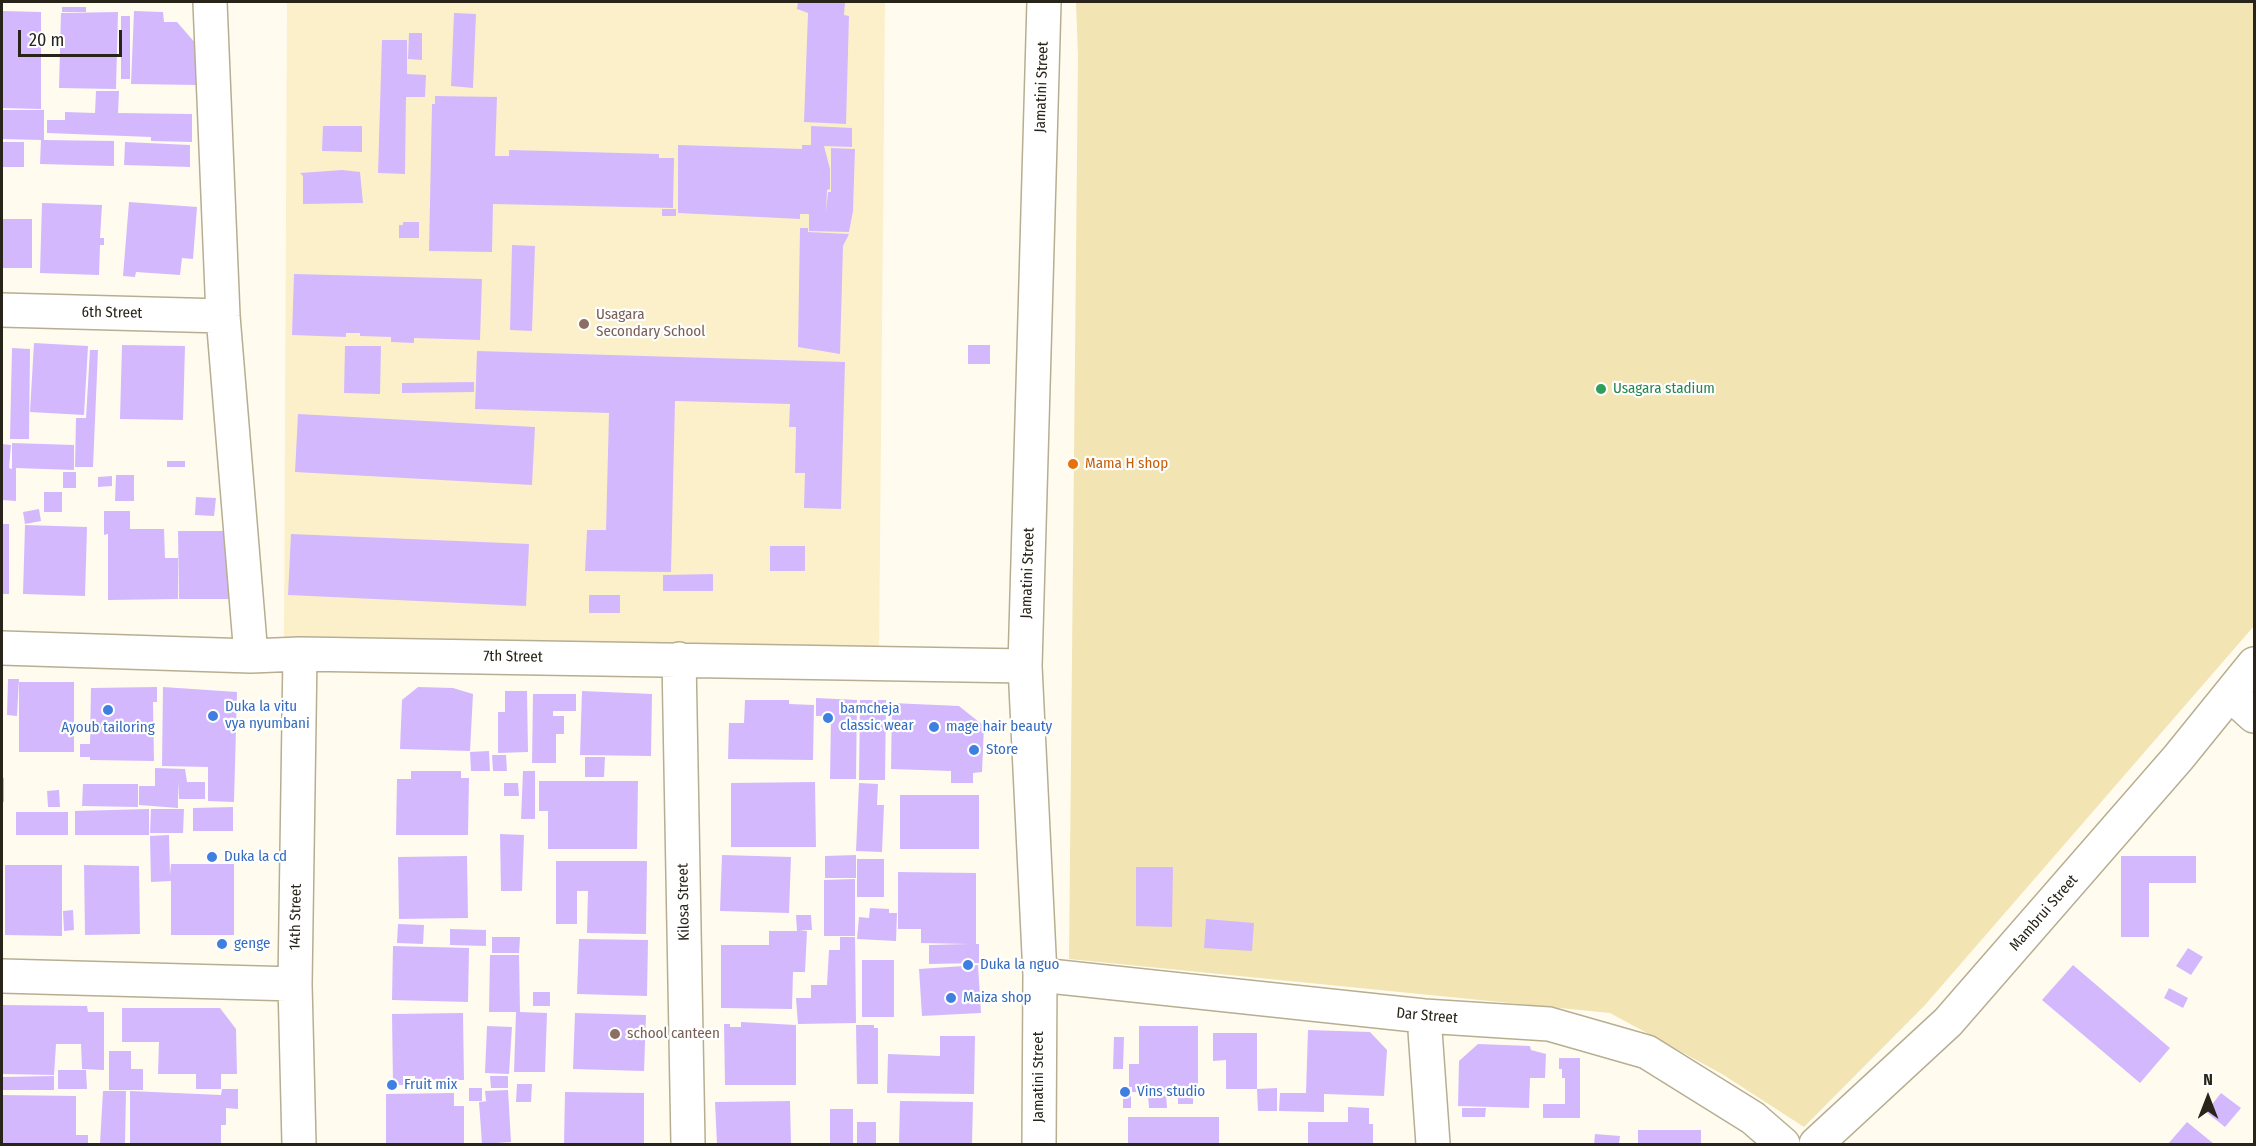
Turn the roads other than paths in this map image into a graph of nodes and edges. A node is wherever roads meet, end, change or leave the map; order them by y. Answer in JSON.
{"nodes":[{"id":1,"x":210,"y":2,"type":"edge"},
{"id":2,"x":1044,"y":2,"type":"edge"},
{"id":3,"x":2,"y":310,"type":"edge"},
{"id":4,"x":223,"y":315,"type":"junction"},
{"id":5,"x":2,"y":648,"type":"edge"},
{"id":6,"x":300,"y":654,"type":"junction"},
{"id":7,"x":251,"y":656,"type":"junction"},
{"id":8,"x":679,"y":659,"type":"junction"},
{"id":9,"x":2254,"y":664,"type":"edge"},
{"id":10,"x":1025,"y":666,"type":"junction"},
{"id":11,"x":2230,"y":694,"type":"junction"},
{"id":12,"x":2254,"y":716,"type":"edge"},
{"id":13,"x":1040,"y":975,"type":"junction"},
{"id":14,"x":2,"y":976,"type":"edge"},
{"id":15,"x":295,"y":984,"type":"junction"},
{"id":16,"x":1424,"y":1016,"type":"junction"},
{"id":17,"x":1752,"y":1131,"type":"edge"},
{"id":18,"x":299,"y":1144,"type":"edge"},
{"id":19,"x":688,"y":1144,"type":"edge"},
{"id":20,"x":1039,"y":1144,"type":"edge"},
{"id":21,"x":1433,"y":1144,"type":"edge"},
{"id":22,"x":1784,"y":1144,"type":"edge"},
{"id":23,"x":1816,"y":1144,"type":"edge"}],
"edges":[{"from":1,"to":4,"type":"street"},
{"from":2,"to":10,"type":"street","name":"Jamatini Street"},
{"from":3,"to":4,"type":"street","name":"6th Street"},
{"from":4,"to":7,"type":"street"},
{"from":5,"to":7,"type":"street","name":"7th Street"},
{"from":6,"to":7,"type":"street","name":"7th Street"},
{"from":6,"to":8,"type":"street","name":"7th Street"},
{"from":6,"to":15,"type":"street","name":"14th Street"},
{"from":8,"to":10,"type":"street","name":"7th Street"},
{"from":8,"to":19,"type":"street","name":"Kilosa Street"},
{"from":9,"to":11,"type":"street","name":"Mambrui Street"},
{"from":10,"to":13,"type":"street","name":"Jamatini Street"},
{"from":11,"to":12,"type":"street"},
{"from":11,"to":23,"type":"street","name":"Mambrui Street"},
{"from":13,"to":16,"type":"street","name":"Dar Street"},
{"from":13,"to":20,"type":"street","name":"Jamatini Street"},
{"from":14,"to":15,"type":"street"},
{"from":15,"to":18,"type":"street","name":"14th Street"},
{"from":16,"to":17,"type":"street","name":"Dar Street"},
{"from":16,"to":21,"type":"street"},
{"from":17,"to":22,"type":"street","name":"Dar Street"}]}
